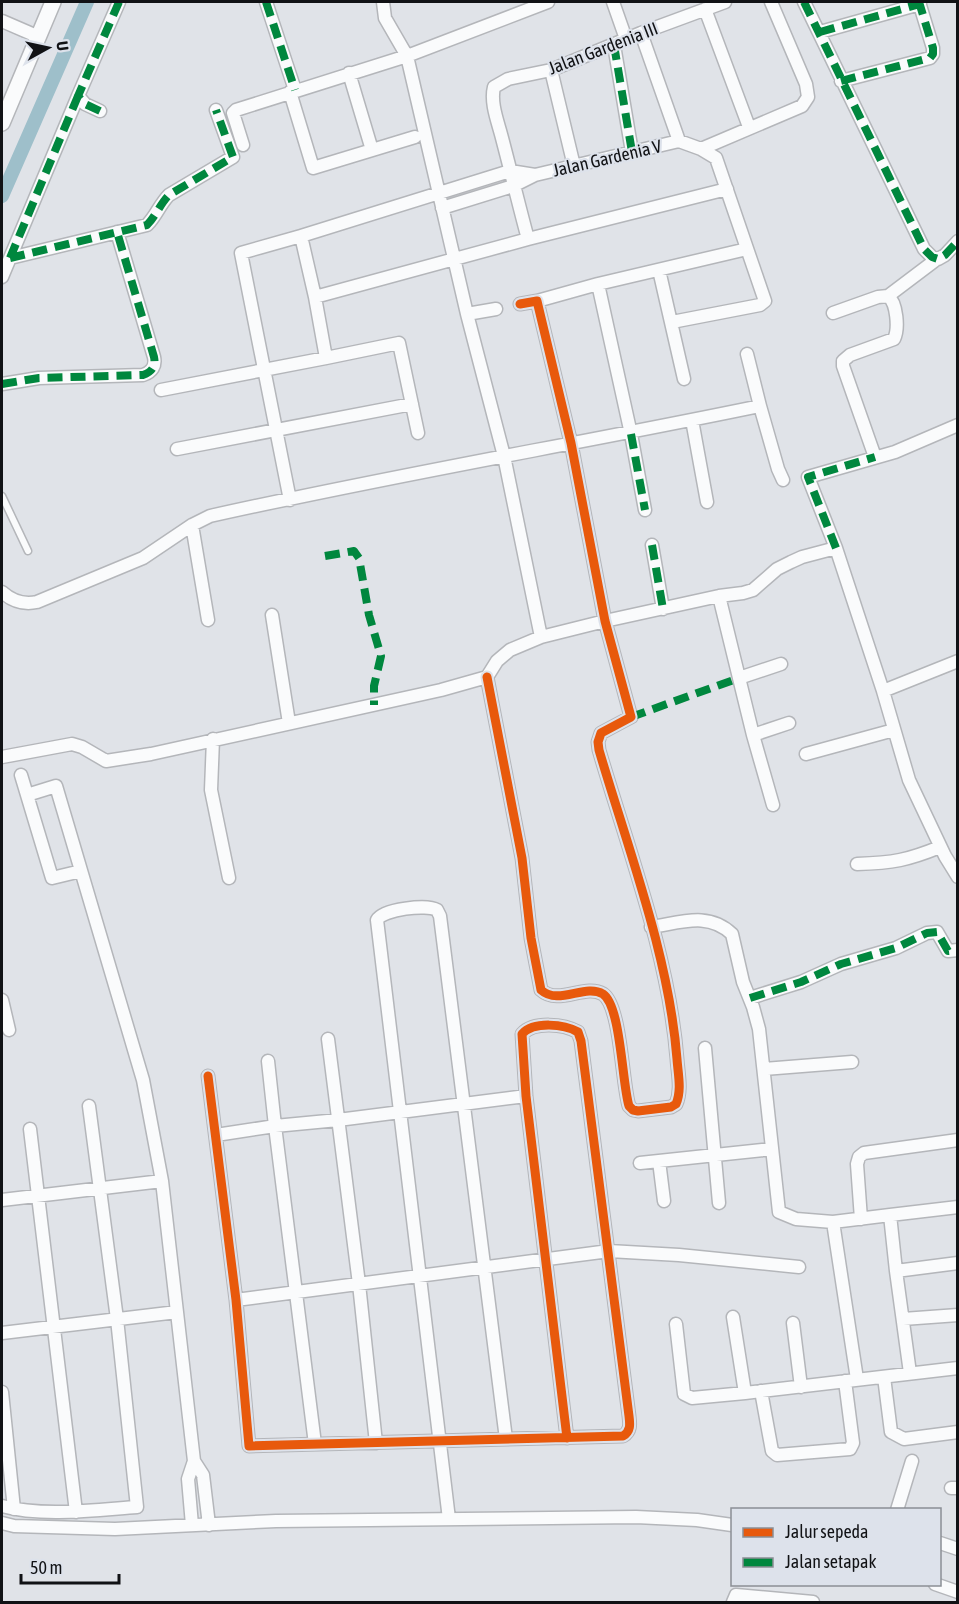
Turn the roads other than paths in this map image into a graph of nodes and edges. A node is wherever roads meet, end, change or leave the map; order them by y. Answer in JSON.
{"nodes":[{"id":1,"x":53,"y":2,"type":"edge"},
{"id":2,"x":119,"y":2,"type":"edge"},
{"id":3,"x":266,"y":2,"type":"edge"},
{"id":4,"x":383,"y":2,"type":"edge"},
{"id":5,"x":548,"y":2,"type":"edge"},
{"id":6,"x":614,"y":2,"type":"edge"},
{"id":7,"x":725,"y":2,"type":"edge"},
{"id":8,"x":771,"y":2,"type":"edge"},
{"id":9,"x":804,"y":2,"type":"edge"},
{"id":10,"x":920,"y":3,"type":"edge"},
{"id":11,"x":705,"y":9,"type":"junction"},
{"id":12,"x":2,"y":21,"type":"edge"},
{"id":13,"x":820,"y":32,"type":"junction"},
{"id":14,"x":641,"y":33,"type":"junction"},
{"id":15,"x":39,"y":37,"type":"junction"},
{"id":16,"x":626,"y":39,"type":"junction"},
{"id":17,"x":614,"y":45,"type":"junction"},
{"id":18,"x":407,"y":56,"type":"junction"},
{"id":19,"x":551,"y":70,"type":"junction"},
{"id":20,"x":349,"y":73,"type":"junction"},
{"id":21,"x":841,"y":81,"type":"junction"},
{"id":22,"x":293,"y":91,"type":"junction"},
{"id":23,"x":78,"y":96,"type":"junction"},
{"id":24,"x":216,"y":110,"type":"dead end"},
{"id":25,"x":100,"y":111,"type":"dead end"},
{"id":26,"x":2,"y":123,"type":"edge"},
{"id":27,"x":749,"y":127,"type":"junction"},
{"id":28,"x":415,"y":137,"type":"dead end"},
{"id":29,"x":679,"y":141,"type":"junction"},
{"id":30,"x":243,"y":145,"type":"dead end"},
{"id":31,"x":701,"y":149,"type":"junction"},
{"id":32,"x":372,"y":150,"type":"junction"},
{"id":33,"x":632,"y":152,"type":"junction"},
{"id":34,"x":574,"y":166,"type":"junction"},
{"id":35,"x":510,"y":171,"type":"junction"},
{"id":36,"x":536,"y":175,"type":"junction"},
{"id":37,"x":513,"y":186,"type":"junction"},
{"id":38,"x":727,"y":189,"type":"junction"},
{"id":39,"x":438,"y":193,"type":"junction"},
{"id":40,"x":442,"y":208,"type":"junction"},
{"id":41,"x":117,"y":232,"type":"junction"},
{"id":42,"x":301,"y":236,"type":"junction"},
{"id":43,"x":528,"y":239,"type":"junction"},
{"id":44,"x":957,"y":241,"type":"edge"},
{"id":45,"x":747,"y":249,"type":"junction"},
{"id":46,"x":10,"y":258,"type":"junction"},
{"id":47,"x":454,"y":258,"type":"junction"},
{"id":48,"x":937,"y":259,"type":"junction"},
{"id":49,"x":659,"y":270,"type":"junction"},
{"id":50,"x":2,"y":277,"type":"edge"},
{"id":51,"x":598,"y":284,"type":"junction"},
{"id":52,"x":888,"y":296,"type":"junction"},
{"id":53,"x":315,"y":297,"type":"junction"},
{"id":54,"x":537,"y":301,"type":"junction"},
{"id":55,"x":520,"y":304,"type":"dead end"},
{"id":56,"x":496,"y":309,"type":"dead end"},
{"id":57,"x":832,"y":313,"type":"dead end"},
{"id":58,"x":467,"y":314,"type":"junction"},
{"id":59,"x":672,"y":322,"type":"junction"},
{"id":60,"x":747,"y":354,"type":"dead end"},
{"id":61,"x":326,"y":358,"type":"junction"},
{"id":62,"x":264,"y":369,"type":"junction"},
{"id":63,"x":684,"y":379,"type":"dead end"},
{"id":64,"x":2,"y":384,"type":"edge"},
{"id":65,"x":160,"y":390,"type":"dead end"},
{"id":66,"x":412,"y":404,"type":"junction"},
{"id":67,"x":760,"y":406,"type":"junction"},
{"id":68,"x":692,"y":420,"type":"junction"},
{"id":69,"x":957,"y":425,"type":"edge"},
{"id":70,"x":276,"y":432,"type":"junction"},
{"id":71,"x":418,"y":433,"type":"dead end"},
{"id":72,"x":631,"y":434,"type":"junction"},
{"id":73,"x":571,"y":443,"type":"junction"},
{"id":74,"x":177,"y":449,"type":"dead end"},
{"id":75,"x":504,"y":456,"type":"junction"},
{"id":76,"x":875,"y":457,"type":"junction"},
{"id":77,"x":783,"y":480,"type":"dead end"},
{"id":78,"x":2,"y":496,"type":"edge"},
{"id":79,"x":290,"y":500,"type":"junction"},
{"id":80,"x":707,"y":502,"type":"dead end"},
{"id":81,"x":645,"y":510,"type":"dead end"},
{"id":82,"x":192,"y":525,"type":"junction"},
{"id":83,"x":652,"y":545,"type":"dead end"},
{"id":84,"x":836,"y":548,"type":"junction"},
{"id":85,"x":28,"y":551,"type":"dead end"},
{"id":86,"x":2,"y":592,"type":"edge"},
{"id":87,"x":718,"y":596,"type":"junction"},
{"id":88,"x":663,"y":609,"type":"junction"},
{"id":89,"x":272,"y":615,"type":"dead end"},
{"id":90,"x":208,"y":620,"type":"dead end"},
{"id":91,"x":605,"y":621,"type":"junction"},
{"id":92,"x":541,"y":637,"type":"junction"},
{"id":93,"x":957,"y":661,"type":"edge"},
{"id":94,"x":781,"y":664,"type":"dead end"},
{"id":95,"x":487,"y":677,"type":"junction"},
{"id":96,"x":739,"y":678,"type":"junction"},
{"id":97,"x":883,"y":691,"type":"junction"},
{"id":98,"x":289,"y":723,"type":"junction"},
{"id":99,"x":789,"y":723,"type":"dead end"},
{"id":100,"x":894,"y":730,"type":"junction"},
{"id":101,"x":753,"y":735,"type":"junction"},
{"id":102,"x":213,"y":739,"type":"junction"},
{"id":103,"x":806,"y":754,"type":"dead end"},
{"id":104,"x":2,"y":757,"type":"edge"},
{"id":105,"x":21,"y":775,"type":"dead end"},
{"id":106,"x":27,"y":795,"type":"junction"},
{"id":107,"x":773,"y":805,"type":"dead end"},
{"id":108,"x":940,"y":847,"type":"junction"},
{"id":109,"x":857,"y":864,"type":"dead end"},
{"id":110,"x":81,"y":871,"type":"junction"},
{"id":111,"x":957,"y":877,"type":"edge"},
{"id":112,"x":229,"y":878,"type":"dead end"},
{"id":113,"x":651,"y":927,"type":"junction"},
{"id":114,"x":957,"y":950,"type":"edge"},
{"id":115,"x":750,"y":998,"type":"junction"},
{"id":116,"x":2,"y":1000,"type":"edge"},
{"id":117,"x":9,"y":1030,"type":"dead end"},
{"id":118,"x":328,"y":1039,"type":"dead end"},
{"id":119,"x":705,"y":1048,"type":"dead end"},
{"id":120,"x":268,"y":1061,"type":"dead end"},
{"id":121,"x":852,"y":1062,"type":"dead end"},
{"id":122,"x":764,"y":1070,"type":"junction"},
{"id":123,"x":208,"y":1077,"type":"dead end"},
{"id":124,"x":526,"y":1096,"type":"junction"},
{"id":125,"x":463,"y":1104,"type":"junction"},
{"id":126,"x":89,"y":1106,"type":"dead end"},
{"id":127,"x":400,"y":1112,"type":"junction"},
{"id":128,"x":338,"y":1120,"type":"junction"},
{"id":129,"x":274,"y":1126,"type":"junction"},
{"id":130,"x":30,"y":1129,"type":"dead end"},
{"id":131,"x":216,"y":1136,"type":"junction"},
{"id":132,"x":957,"y":1140,"type":"edge"},
{"id":133,"x":772,"y":1149,"type":"junction"},
{"id":134,"x":716,"y":1155,"type":"junction"},
{"id":135,"x":658,"y":1161,"type":"junction"},
{"id":136,"x":640,"y":1163,"type":"dead end"},
{"id":137,"x":162,"y":1181,"type":"junction"},
{"id":138,"x":100,"y":1189,"type":"junction"},
{"id":139,"x":39,"y":1196,"type":"junction"},
{"id":140,"x":2,"y":1200,"type":"edge"},
{"id":141,"x":664,"y":1201,"type":"dead end"},
{"id":142,"x":719,"y":1203,"type":"dead end"},
{"id":143,"x":957,"y":1207,"type":"edge"},
{"id":144,"x":890,"y":1215,"type":"junction"},
{"id":145,"x":861,"y":1219,"type":"junction"},
{"id":146,"x":833,"y":1222,"type":"junction"},
{"id":147,"x":609,"y":1251,"type":"junction"},
{"id":148,"x":546,"y":1259,"type":"junction"},
{"id":149,"x":957,"y":1263,"type":"edge"},
{"id":150,"x":485,"y":1267,"type":"junction"},
{"id":151,"x":798,"y":1268,"type":"dead end"},
{"id":152,"x":896,"y":1271,"type":"junction"},
{"id":153,"x":420,"y":1276,"type":"junction"},
{"id":154,"x":359,"y":1284,"type":"junction"},
{"id":155,"x":297,"y":1292,"type":"junction"},
{"id":156,"x":236,"y":1300,"type":"junction"},
{"id":157,"x":177,"y":1312,"type":"junction"},
{"id":158,"x":957,"y":1315,"type":"edge"},
{"id":159,"x":733,"y":1317,"type":"dead end"},
{"id":160,"x":117,"y":1319,"type":"junction"},
{"id":161,"x":903,"y":1319,"type":"junction"},
{"id":162,"x":794,"y":1323,"type":"dead end"},
{"id":163,"x":676,"y":1324,"type":"dead end"},
{"id":164,"x":55,"y":1327,"type":"junction"},
{"id":165,"x":2,"y":1333,"type":"edge"},
{"id":166,"x":957,"y":1368,"type":"edge"},
{"id":167,"x":910,"y":1373,"type":"junction"},
{"id":168,"x":884,"y":1377,"type":"junction"},
{"id":169,"x":851,"y":1380,"type":"junction"},
{"id":170,"x":801,"y":1387,"type":"junction"},
{"id":171,"x":761,"y":1391,"type":"junction"},
{"id":172,"x":2,"y":1392,"type":"edge"},
{"id":173,"x":745,"y":1393,"type":"junction"},
{"id":174,"x":957,"y":1432,"type":"edge"},
{"id":175,"x":567,"y":1438,"type":"junction"},
{"id":176,"x":506,"y":1439,"type":"junction"},
{"id":177,"x":440,"y":1441,"type":"junction"},
{"id":178,"x":376,"y":1443,"type":"junction"},
{"id":179,"x":315,"y":1444,"type":"junction"},
{"id":180,"x":194,"y":1461,"type":"junction"},
{"id":181,"x":912,"y":1461,"type":"dead end"},
{"id":182,"x":8,"y":1508,"type":"edge"},
{"id":183,"x":897,"y":1508,"type":"edge"},
{"id":184,"x":76,"y":1512,"type":"junction"},
{"id":185,"x":449,"y":1519,"type":"junction"},
{"id":186,"x":2,"y":1523,"type":"edge"},
{"id":187,"x":208,"y":1525,"type":"junction"},
{"id":188,"x":731,"y":1525,"type":"edge"},
{"id":189,"x":192,"y":1526,"type":"junction"},
{"id":190,"x":941,"y":1544,"type":"edge"},
{"id":191,"x":957,"y":1549,"type":"edge"},
{"id":192,"x":940,"y":1586,"type":"edge"},
{"id":193,"x":957,"y":1592,"type":"edge"},
{"id":194,"x":733,"y":1602,"type":"edge"},
{"id":195,"x":808,"y":1602,"type":"edge"}],
"edges":[{"from":1,"to":15,"type":"street"},
{"from":2,"to":23,"type":"street"},
{"from":3,"to":22,"type":"street"},
{"from":4,"to":18,"type":"street"},
{"from":5,"to":18,"type":"street"},
{"from":6,"to":16,"type":"street"},
{"from":7,"to":11,"type":"street","name":"Jalan Gardenia III"},
{"from":8,"to":27,"type":"street"},
{"from":9,"to":13,"type":"street"},
{"from":10,"to":13,"type":"street"},
{"from":10,"to":21,"type":"street"},
{"from":11,"to":14,"type":"street","name":"Jalan Gardenia III"},
{"from":11,"to":27,"type":"street"},
{"from":12,"to":15,"type":"street"},
{"from":13,"to":21,"type":"street"},
{"from":14,"to":16,"type":"street","name":"Jalan Gardenia III"},
{"from":14,"to":29,"type":"street"},
{"from":15,"to":26,"type":"street"},
{"from":16,"to":17,"type":"street","name":"Jalan Gardenia III"},
{"from":17,"to":19,"type":"street","name":"Jalan Gardenia III"},
{"from":17,"to":33,"type":"street"},
{"from":18,"to":20,"type":"street"},
{"from":18,"to":39,"type":"street"},
{"from":19,"to":34,"type":"street"},
{"from":19,"to":35,"type":"street","name":"Jalan Gardenia III"},
{"from":20,"to":22,"type":"street"},
{"from":20,"to":32,"type":"street"},
{"from":21,"to":48,"type":"street"},
{"from":22,"to":30,"type":"street"},
{"from":22,"to":32,"type":"street"},
{"from":23,"to":25,"type":"street"},
{"from":23,"to":46,"type":"street"},
{"from":24,"to":41,"type":"street"},
{"from":27,"to":31,"type":"street"},
{"from":28,"to":32,"type":"street"},
{"from":29,"to":31,"type":"street"},
{"from":29,"to":33,"type":"street","name":"Jalan Gardenia V"},
{"from":31,"to":38,"type":"street"},
{"from":33,"to":34,"type":"street","name":"Jalan Gardenia V"},
{"from":34,"to":36,"type":"street","name":"Jalan Gardenia V"},
{"from":35,"to":36,"type":"street"},
{"from":35,"to":37,"type":"street"},
{"from":35,"to":39,"type":"street"},
{"from":36,"to":37,"type":"street"},
{"from":37,"to":40,"type":"street"},
{"from":37,"to":43,"type":"street"},
{"from":38,"to":43,"type":"street"},
{"from":38,"to":45,"type":"street"},
{"from":39,"to":40,"type":"street"},
{"from":39,"to":42,"type":"street"},
{"from":40,"to":47,"type":"street"},
{"from":41,"to":46,"type":"street"},
{"from":41,"to":64,"type":"street"},
{"from":42,"to":53,"type":"street"},
{"from":42,"to":62,"type":"street"},
{"from":43,"to":47,"type":"street"},
{"from":44,"to":48,"type":"street"},
{"from":45,"to":49,"type":"street"},
{"from":45,"to":59,"type":"street"},
{"from":46,"to":50,"type":"street"},
{"from":47,"to":53,"type":"street"},
{"from":47,"to":58,"type":"street"},
{"from":48,"to":52,"type":"street"},
{"from":49,"to":51,"type":"street"},
{"from":49,"to":59,"type":"street"},
{"from":51,"to":54,"type":"street"},
{"from":51,"to":72,"type":"street"},
{"from":52,"to":57,"type":"street"},
{"from":52,"to":76,"type":"street"},
{"from":53,"to":61,"type":"street"},
{"from":54,"to":55,"type":"street"},
{"from":54,"to":73,"type":"street"},
{"from":56,"to":58,"type":"street"},
{"from":58,"to":75,"type":"street"},
{"from":59,"to":63,"type":"street"},
{"from":60,"to":67,"type":"street"},
{"from":61,"to":62,"type":"street"},
{"from":61,"to":66,"type":"street"},
{"from":62,"to":65,"type":"street"},
{"from":62,"to":70,"type":"street"},
{"from":66,"to":70,"type":"street"},
{"from":66,"to":71,"type":"street"},
{"from":67,"to":68,"type":"street"},
{"from":67,"to":77,"type":"street"},
{"from":68,"to":72,"type":"street"},
{"from":68,"to":80,"type":"street"},
{"from":69,"to":76,"type":"street"},
{"from":70,"to":74,"type":"street"},
{"from":70,"to":79,"type":"street"},
{"from":72,"to":73,"type":"street"},
{"from":72,"to":81,"type":"street"},
{"from":73,"to":75,"type":"street"},
{"from":73,"to":91,"type":"street"},
{"from":75,"to":79,"type":"street"},
{"from":75,"to":92,"type":"street"},
{"from":76,"to":84,"type":"street"},
{"from":78,"to":85,"type":"lane"},
{"from":79,"to":82,"type":"street"},
{"from":82,"to":86,"type":"street"},
{"from":82,"to":90,"type":"street"},
{"from":83,"to":88,"type":"street"},
{"from":84,"to":87,"type":"street"},
{"from":84,"to":97,"type":"street"},
{"from":87,"to":88,"type":"street"},
{"from":87,"to":96,"type":"street"},
{"from":88,"to":91,"type":"street"},
{"from":89,"to":98,"type":"street"},
{"from":91,"to":92,"type":"street"},
{"from":91,"to":113,"type":"street"},
{"from":92,"to":95,"type":"street"},
{"from":93,"to":97,"type":"street"},
{"from":94,"to":96,"type":"street"},
{"from":95,"to":98,"type":"street"},
{"from":95,"to":113,"type":"street"},
{"from":96,"to":101,"type":"street"},
{"from":97,"to":100,"type":"street"},
{"from":98,"to":102,"type":"street"},
{"from":99,"to":101,"type":"street"},
{"from":100,"to":103,"type":"street"},
{"from":100,"to":108,"type":"street"},
{"from":101,"to":107,"type":"street"},
{"from":102,"to":104,"type":"street"},
{"from":102,"to":112,"type":"street"},
{"from":105,"to":106,"type":"street"},
{"from":106,"to":110,"type":"street"},
{"from":106,"to":110,"type":"street"},
{"from":108,"to":109,"type":"street"},
{"from":108,"to":111,"type":"street"},
{"from":110,"to":137,"type":"street"},
{"from":113,"to":115,"type":"street"},
{"from":114,"to":115,"type":"street"},
{"from":115,"to":122,"type":"street"},
{"from":116,"to":117,"type":"street"},
{"from":118,"to":128,"type":"street"},
{"from":119,"to":134,"type":"street"},
{"from":120,"to":129,"type":"street"},
{"from":121,"to":122,"type":"street"},
{"from":122,"to":133,"type":"street"},
{"from":123,"to":131,"type":"street"},
{"from":124,"to":125,"type":"street"},
{"from":124,"to":147,"type":"street"},
{"from":124,"to":148,"type":"street"},
{"from":125,"to":127,"type":"street"},
{"from":125,"to":127,"type":"street"},
{"from":125,"to":150,"type":"street"},
{"from":126,"to":138,"type":"street"},
{"from":127,"to":128,"type":"street"},
{"from":127,"to":153,"type":"street"},
{"from":128,"to":129,"type":"street"},
{"from":128,"to":154,"type":"street"},
{"from":129,"to":131,"type":"street"},
{"from":129,"to":155,"type":"street"},
{"from":130,"to":139,"type":"street"},
{"from":131,"to":156,"type":"street"},
{"from":132,"to":145,"type":"street"},
{"from":133,"to":134,"type":"street"},
{"from":133,"to":146,"type":"street"},
{"from":134,"to":135,"type":"street"},
{"from":134,"to":142,"type":"street"},
{"from":135,"to":136,"type":"street"},
{"from":135,"to":141,"type":"street"},
{"from":137,"to":138,"type":"street"},
{"from":137,"to":157,"type":"street"},
{"from":138,"to":139,"type":"street"},
{"from":138,"to":160,"type":"street"},
{"from":139,"to":140,"type":"street"},
{"from":139,"to":164,"type":"street"},
{"from":143,"to":144,"type":"street"},
{"from":144,"to":145,"type":"street"},
{"from":144,"to":152,"type":"street"},
{"from":145,"to":146,"type":"street"},
{"from":146,"to":169,"type":"street"},
{"from":147,"to":148,"type":"street"},
{"from":147,"to":151,"type":"street"},
{"from":147,"to":175,"type":"street"},
{"from":148,"to":150,"type":"street"},
{"from":148,"to":175,"type":"street"},
{"from":149,"to":152,"type":"street"},
{"from":150,"to":153,"type":"street"},
{"from":150,"to":176,"type":"street"},
{"from":152,"to":161,"type":"street"},
{"from":153,"to":154,"type":"street"},
{"from":153,"to":177,"type":"street"},
{"from":154,"to":155,"type":"street"},
{"from":154,"to":178,"type":"street"},
{"from":155,"to":156,"type":"street"},
{"from":155,"to":179,"type":"street"},
{"from":156,"to":179,"type":"street"},
{"from":157,"to":160,"type":"street"},
{"from":157,"to":180,"type":"street"},
{"from":158,"to":161,"type":"street"},
{"from":159,"to":173,"type":"street"},
{"from":160,"to":164,"type":"street"},
{"from":160,"to":184,"type":"street"},
{"from":161,"to":167,"type":"street"},
{"from":162,"to":170,"type":"street"},
{"from":163,"to":173,"type":"street"},
{"from":164,"to":165,"type":"street"},
{"from":164,"to":184,"type":"street"},
{"from":166,"to":167,"type":"street"},
{"from":167,"to":168,"type":"street"},
{"from":168,"to":169,"type":"street"},
{"from":168,"to":174,"type":"street"},
{"from":169,"to":170,"type":"street"},
{"from":169,"to":171,"type":"street"},
{"from":170,"to":171,"type":"street"},
{"from":171,"to":173,"type":"street"},
{"from":172,"to":182,"type":"street"},
{"from":175,"to":176,"type":"street"},
{"from":176,"to":177,"type":"street"},
{"from":177,"to":178,"type":"street"},
{"from":177,"to":185,"type":"street"},
{"from":178,"to":179,"type":"street"},
{"from":180,"to":187,"type":"street"},
{"from":180,"to":189,"type":"street"},
{"from":181,"to":183,"type":"street"},
{"from":182,"to":184,"type":"street"},
{"from":185,"to":187,"type":"street"},
{"from":185,"to":188,"type":"street"},
{"from":186,"to":189,"type":"street"},
{"from":187,"to":189,"type":"street"},
{"from":190,"to":191,"type":"street"},
{"from":192,"to":193,"type":"street"},
{"from":194,"to":195,"type":"street"}]}
